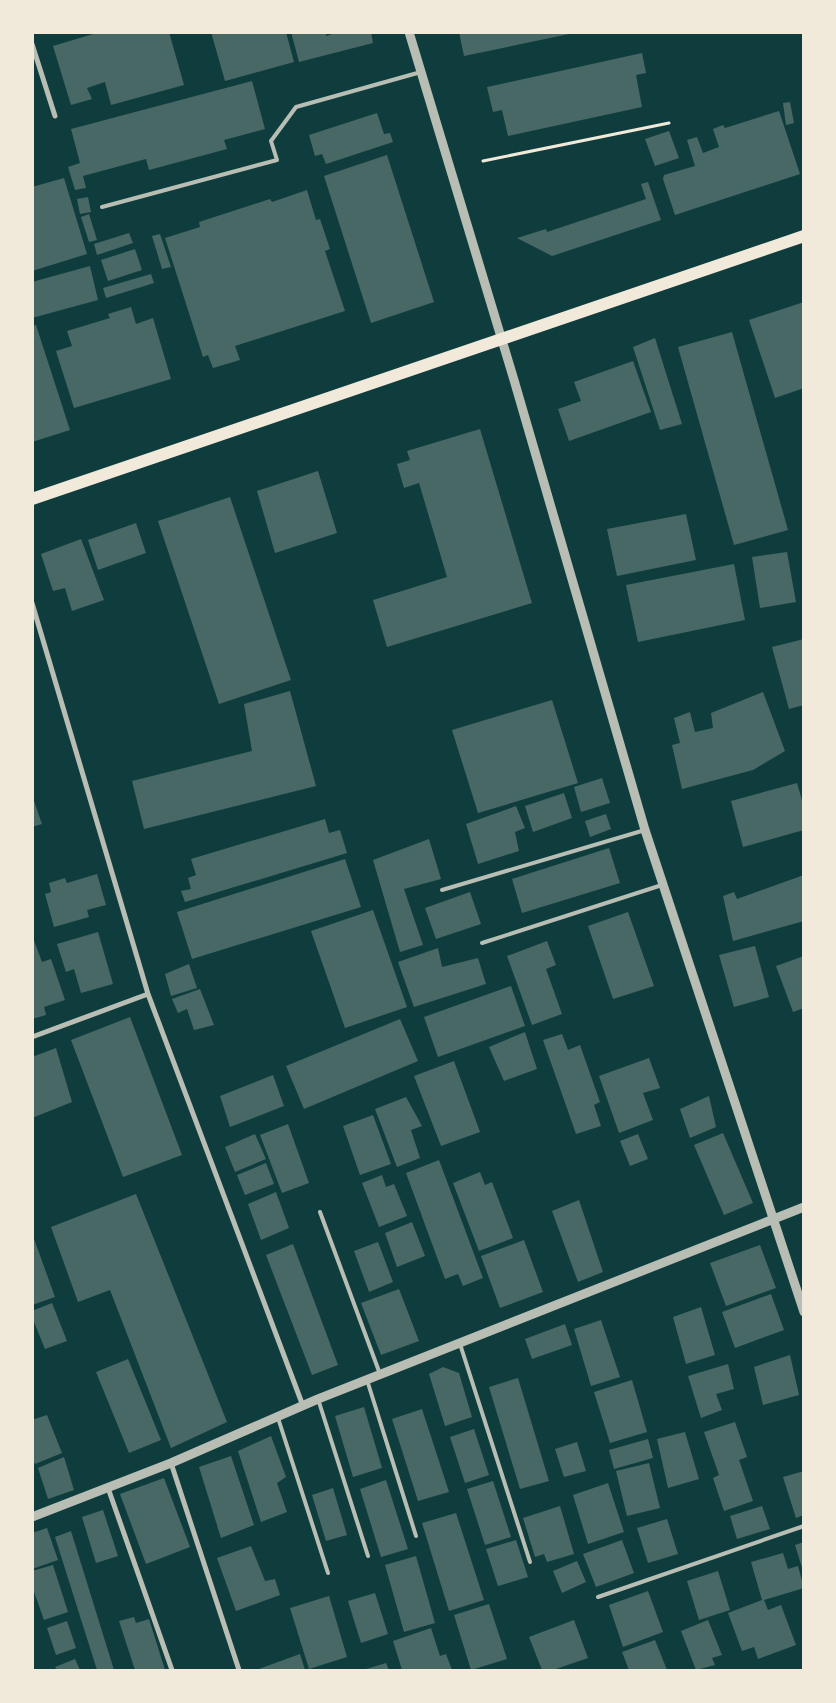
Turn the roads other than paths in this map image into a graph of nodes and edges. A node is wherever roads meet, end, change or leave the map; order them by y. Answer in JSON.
{"nodes":[{"id":1,"x":409,"y":32,"type":"edge"},
{"id":2,"x":32,"y":44,"type":"edge"},
{"id":3,"x":421,"y":72,"type":"junction"},
{"id":4,"x":54,"y":116,"type":"dead end"},
{"id":5,"x":102,"y":207,"type":"dead end"},
{"id":6,"x":804,"y":236,"type":"edge"},
{"id":7,"x":502,"y":339,"type":"junction"},
{"id":8,"x":32,"y":499,"type":"edge"},
{"id":9,"x":32,"y":603,"type":"edge"},
{"id":10,"x":645,"y":830,"type":"junction"},
{"id":11,"x":664,"y":884,"type":"junction"},
{"id":12,"x":442,"y":890,"type":"dead end"},
{"id":13,"x":482,"y":943,"type":"dead end"},
{"id":14,"x":148,"y":994,"type":"junction"},
{"id":15,"x":32,"y":1037,"type":"edge"},
{"id":16,"x":804,"y":1208,"type":"edge"},
{"id":17,"x":320,"y":1212,"type":"dead end"},
{"id":18,"x":775,"y":1219,"type":"junction"},
{"id":19,"x":804,"y":1312,"type":"edge"},
{"id":20,"x":460,"y":1344,"type":"junction"},
{"id":21,"x":380,"y":1375,"type":"junction"},
{"id":22,"x":368,"y":1380,"type":"junction"},
{"id":23,"x":318,"y":1400,"type":"junction"},
{"id":24,"x":303,"y":1406,"type":"junction"},
{"id":25,"x":277,"y":1417,"type":"junction"},
{"id":26,"x":171,"y":1463,"type":"junction"},
{"id":27,"x":108,"y":1488,"type":"junction"},
{"id":28,"x":32,"y":1517,"type":"edge"},
{"id":29,"x":804,"y":1526,"type":"edge"},
{"id":30,"x":416,"y":1536,"type":"dead end"},
{"id":31,"x":368,"y":1556,"type":"dead end"},
{"id":32,"x":530,"y":1562,"type":"dead end"},
{"id":33,"x":328,"y":1573,"type":"dead end"},
{"id":34,"x":598,"y":1597,"type":"dead end"},
{"id":35,"x":172,"y":1670,"type":"edge"},
{"id":36,"x":239,"y":1670,"type":"edge"}],
"edges":[{"from":1,"to":3,"type":"street"},
{"from":2,"to":4,"type":"street"},
{"from":3,"to":5,"type":"lane"},
{"from":3,"to":7,"type":"street"},
{"from":6,"to":7,"type":"main road"},
{"from":7,"to":8,"type":"main road"},
{"from":7,"to":10,"type":"street"},
{"from":9,"to":14,"type":"street"},
{"from":10,"to":11,"type":"street"},
{"from":10,"to":12,"type":"lane"},
{"from":11,"to":13,"type":"lane"},
{"from":11,"to":18,"type":"street"},
{"from":14,"to":15,"type":"street"},
{"from":14,"to":24,"type":"street"},
{"from":16,"to":18,"type":"street"},
{"from":17,"to":21,"type":"lane"},
{"from":18,"to":19,"type":"street"},
{"from":18,"to":20,"type":"street"},
{"from":20,"to":21,"type":"street"},
{"from":20,"to":32,"type":"lane"},
{"from":21,"to":22,"type":"street"},
{"from":22,"to":23,"type":"street"},
{"from":22,"to":30,"type":"lane"},
{"from":23,"to":24,"type":"street"},
{"from":23,"to":31,"type":"lane"},
{"from":24,"to":25,"type":"street"},
{"from":25,"to":26,"type":"street"},
{"from":25,"to":33,"type":"lane"},
{"from":26,"to":27,"type":"street"},
{"from":26,"to":36,"type":"street"},
{"from":27,"to":28,"type":"street"},
{"from":27,"to":35,"type":"street"},
{"from":29,"to":34,"type":"lane"}]}
